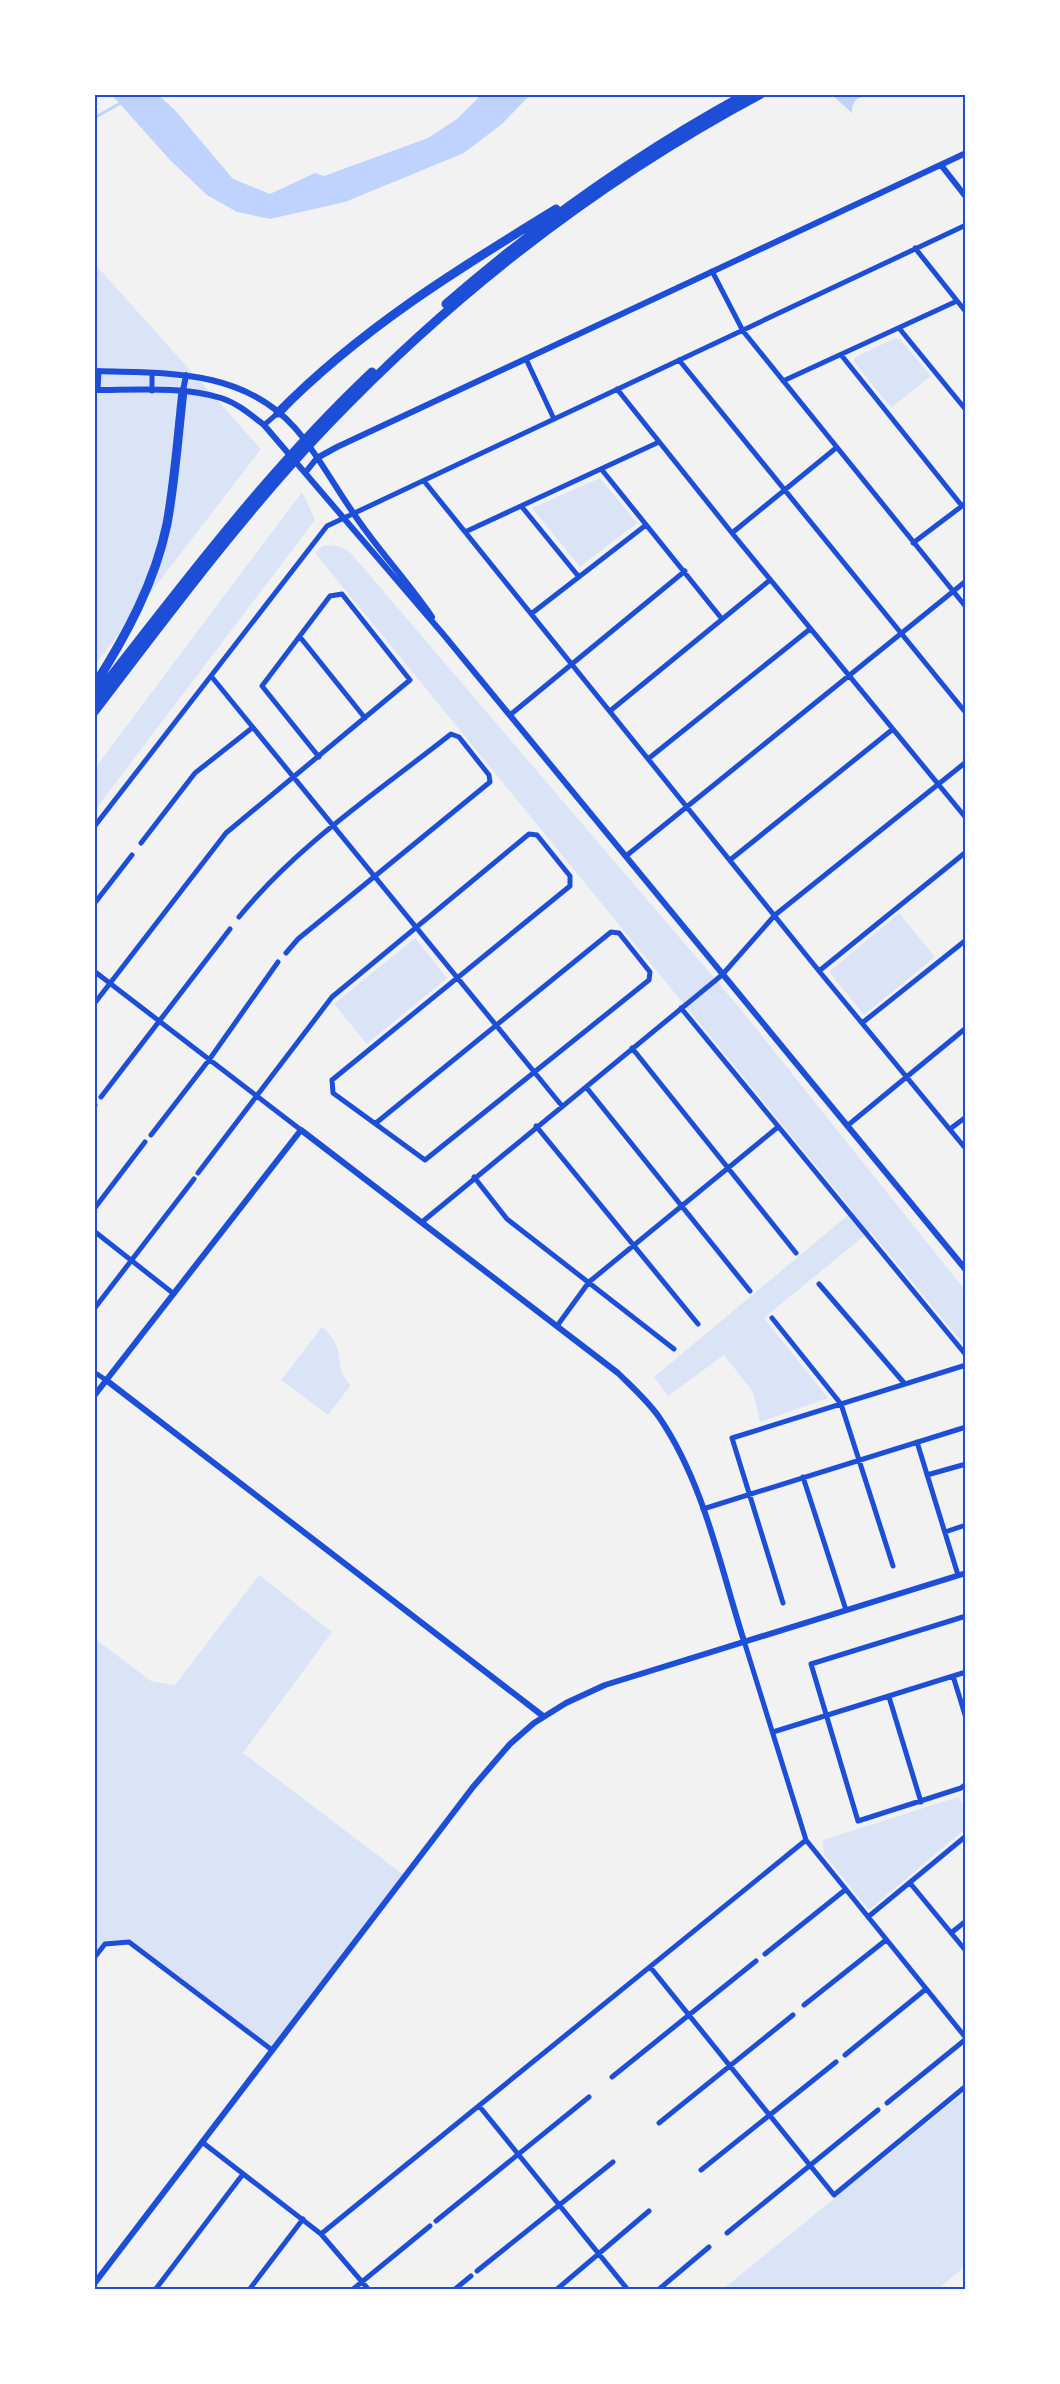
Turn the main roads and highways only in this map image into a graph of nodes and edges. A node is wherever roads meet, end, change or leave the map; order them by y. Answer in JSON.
{"nodes":[{"id":1,"x":746,"y":94,"type":"edge"},
{"id":2,"x":761,"y":94,"type":"edge"},
{"id":3,"x":616,"y":173,"type":"junction"},
{"id":4,"x":183,"y":392,"type":"road end"},
{"id":5,"x":278,"y":413,"type":"road end"},
{"id":6,"x":323,"y":424,"type":"junction"},
{"id":7,"x":278,"y":475,"type":"junction"},
{"id":8,"x":94,"y":686,"type":"edge"},
{"id":9,"x":94,"y":698,"type":"edge"},
{"id":10,"x":94,"y":712,"type":"edge"}],
"edges":[{"from":1,"to":3,"type":"highway"},
{"from":2,"to":6,"type":"highway"},
{"from":3,"to":5,"type":"highway"},
{"from":3,"to":6,"type":"highway"},
{"from":4,"to":8,"type":"highway"},
{"from":6,"to":7,"type":"highway"},
{"from":7,"to":9,"type":"highway"},
{"from":7,"to":10,"type":"highway"}]}
